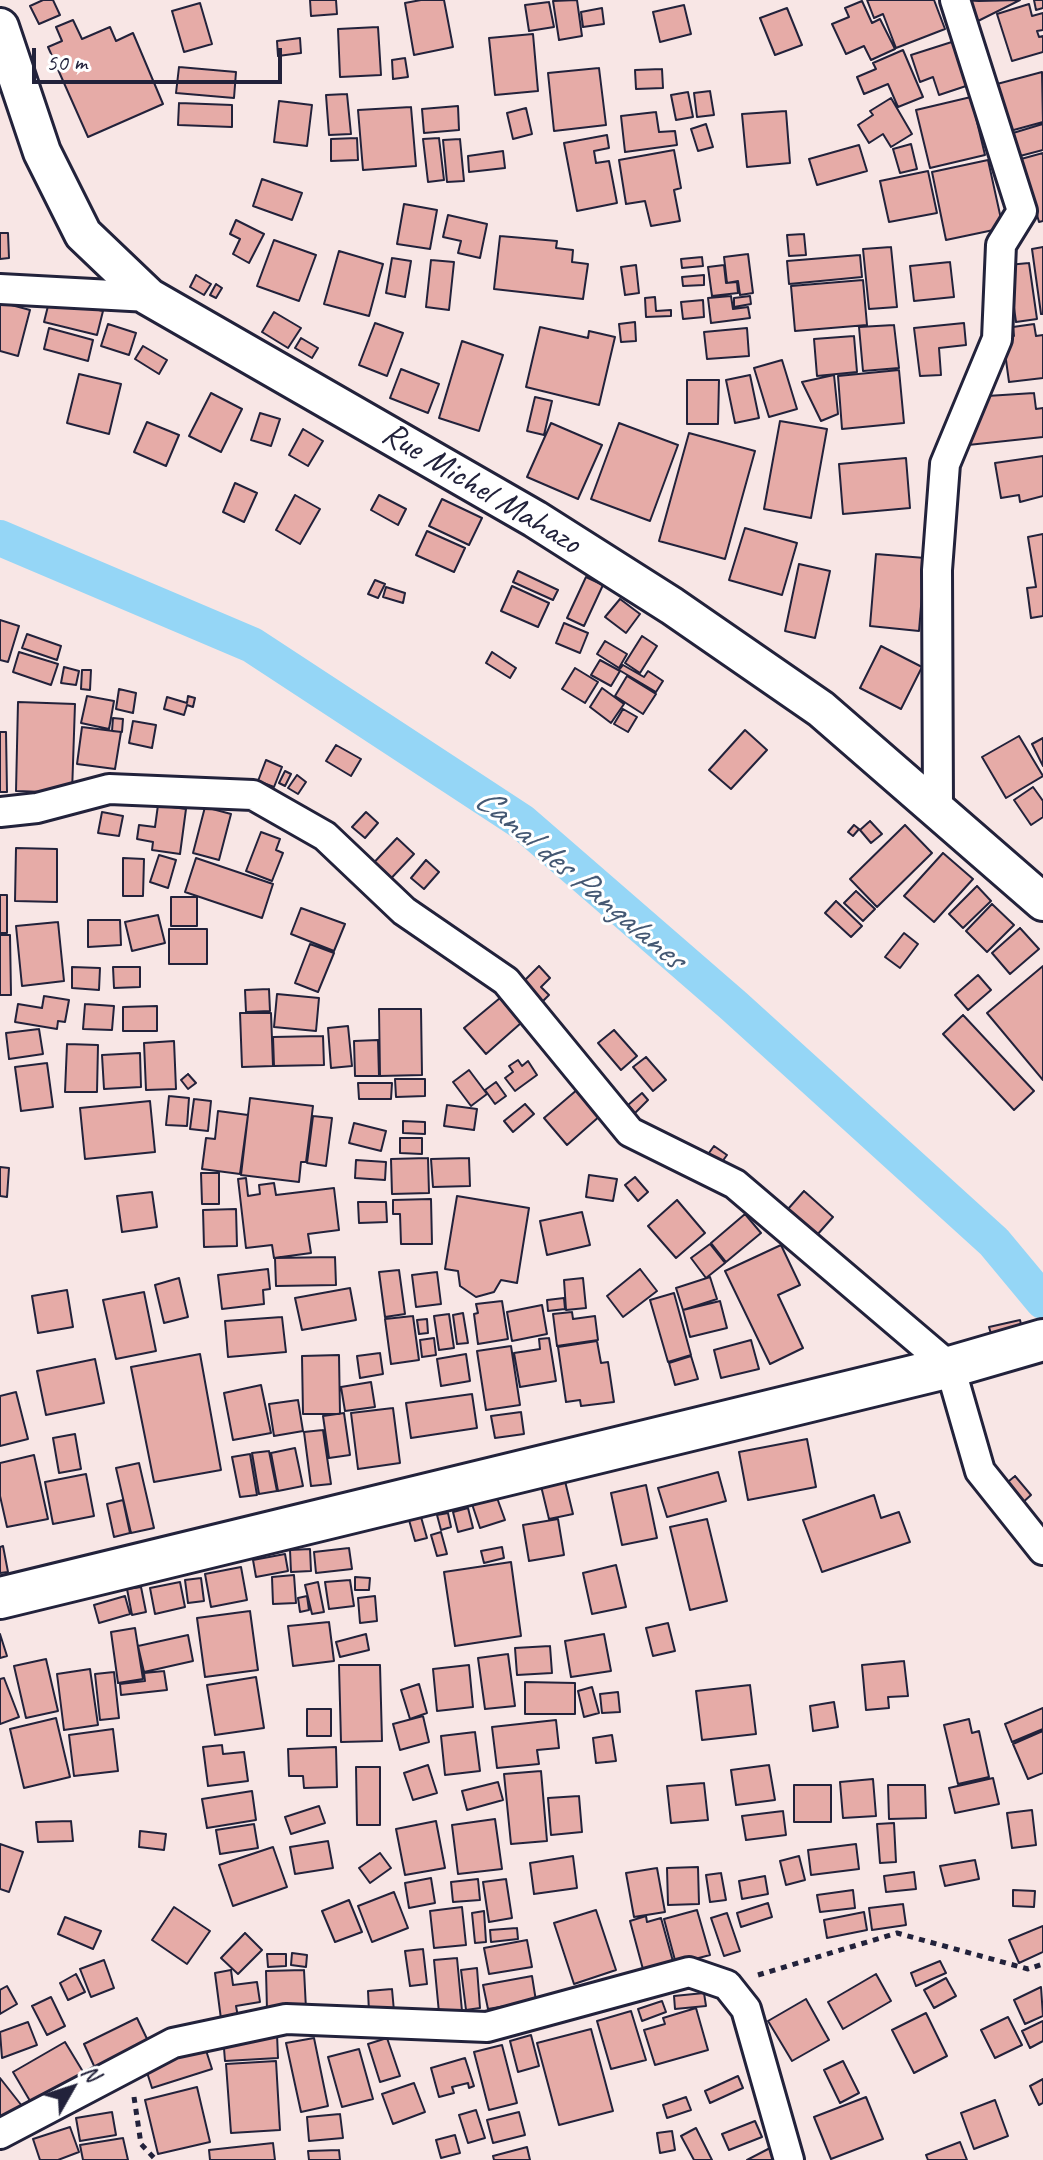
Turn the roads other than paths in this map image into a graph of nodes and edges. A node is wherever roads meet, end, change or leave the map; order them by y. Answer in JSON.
{"nodes":[{"id":1,"x":955,"y":0,"type":"edge"},
{"id":2,"x":0,"y":27,"type":"edge"},
{"id":3,"x":0,"y":289,"type":"edge"},
{"id":4,"x":149,"y":297,"type":"junction"},
{"id":5,"x":938,"y":809,"type":"junction"},
{"id":6,"x":0,"y":812,"type":"edge"},
{"id":7,"x":1043,"y":902,"type":"edge"},
{"id":8,"x":1043,"y":1340,"type":"edge"},
{"id":9,"x":960,"y":1364,"type":"junction"},
{"id":10,"x":1043,"y":1550,"type":"edge"},
{"id":11,"x":0,"y":1598,"type":"edge"},
{"id":12,"x":0,"y":2134,"type":"edge"},
{"id":13,"x":789,"y":2160,"type":"edge"}],
"edges":[{"from":1,"to":5,"type":"street"},
{"from":2,"to":4,"type":"street","name":"Rue Michel Mahazo"},
{"from":3,"to":4,"type":"street"},
{"from":4,"to":5,"type":"street","name":"Rue Michel Mahazo"},
{"from":5,"to":7,"type":"street","name":"Rue Michel Mahazo"},
{"from":6,"to":9,"type":"street"},
{"from":8,"to":9,"type":"main road"},
{"from":9,"to":10,"type":"street"},
{"from":9,"to":11,"type":"main road"},
{"from":12,"to":13,"type":"street"}]}
